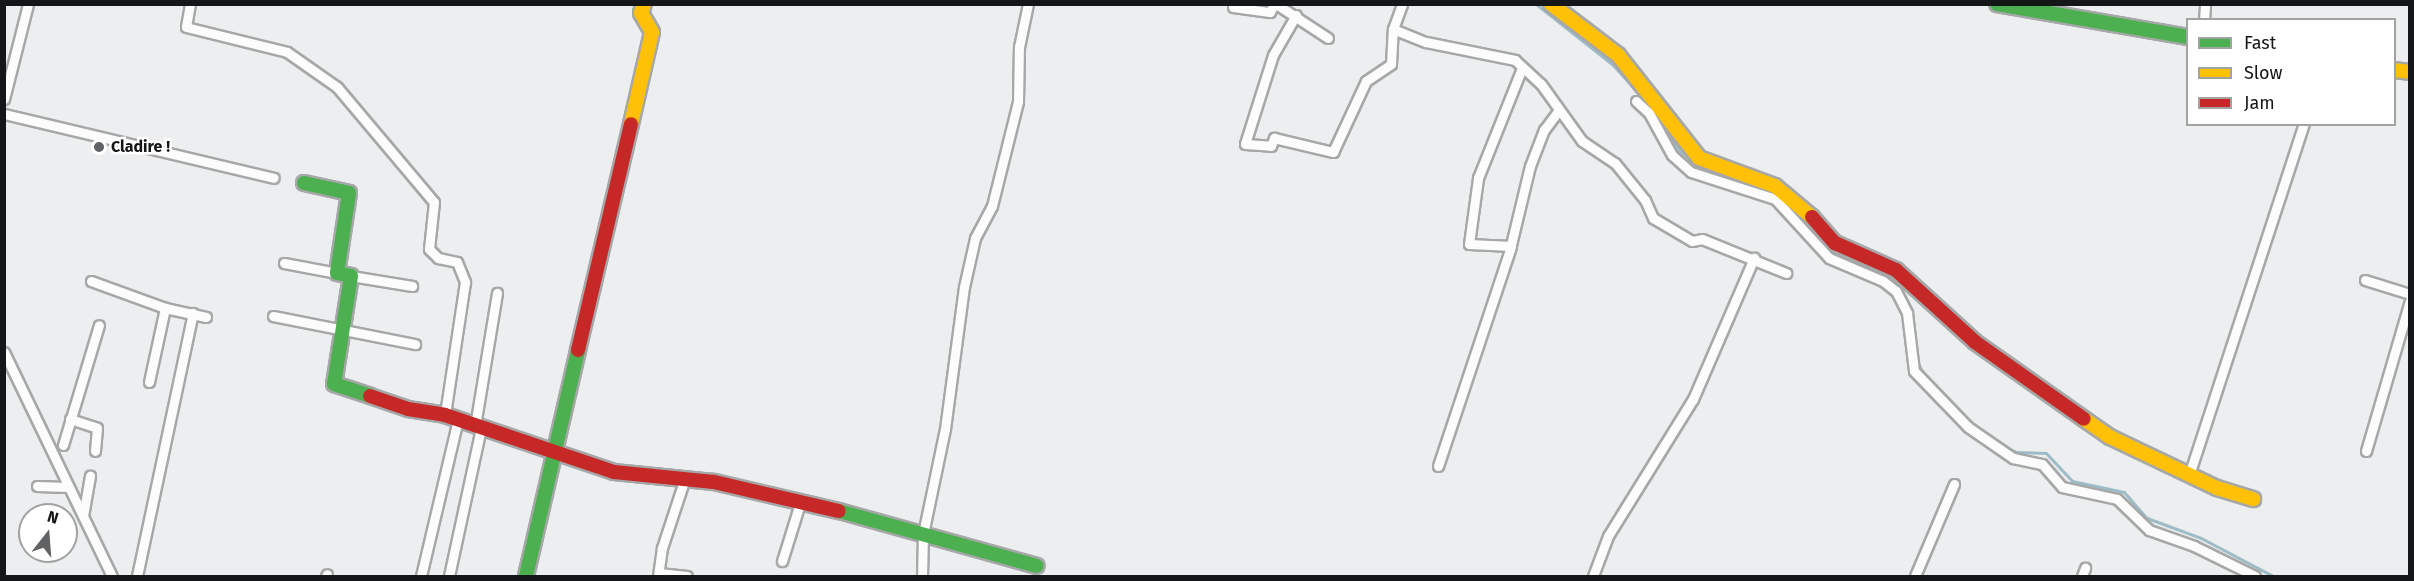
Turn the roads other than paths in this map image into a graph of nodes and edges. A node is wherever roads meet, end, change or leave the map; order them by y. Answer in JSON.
{"nodes":[{"id":1,"x":28,"y":4,"type":"edge"},
{"id":2,"x":190,"y":4,"type":"edge"},
{"id":3,"x":644,"y":4,"type":"edge"},
{"id":4,"x":1028,"y":4,"type":"edge"},
{"id":5,"x":1275,"y":4,"type":"edge"},
{"id":6,"x":1402,"y":4,"type":"edge"},
{"id":7,"x":1551,"y":4,"type":"edge"},
{"id":8,"x":1996,"y":4,"type":"edge"},
{"id":9,"x":1233,"y":7,"type":"dead end"},
{"id":10,"x":1296,"y":15,"type":"junction"},
{"id":11,"x":1393,"y":29,"type":"junction"},
{"id":12,"x":2186,"y":37,"type":"edge"},
{"id":13,"x":1328,"y":38,"type":"dead end"},
{"id":14,"x":1522,"y":68,"type":"junction"},
{"id":15,"x":4,"y":99,"type":"edge"},
{"id":16,"x":1636,"y":101,"type":"dead end"},
{"id":17,"x":1559,"y":110,"type":"junction"},
{"id":18,"x":4,"y":114,"type":"edge"},
{"id":19,"x":2303,"y":126,"type":"edge"},
{"id":20,"x":1695,"y":155,"type":"junction"},
{"id":21,"x":1689,"y":170,"type":"junction"},
{"id":22,"x":274,"y":178,"type":"dead end"},
{"id":23,"x":304,"y":183,"type":"dead end"},
{"id":24,"x":1778,"y":194,"type":"junction"},
{"id":25,"x":1511,"y":246,"type":"junction"},
{"id":26,"x":1754,"y":258,"type":"junction"},
{"id":27,"x":284,"y":263,"type":"dead end"},
{"id":28,"x":1786,"y":273,"type":"dead end"},
{"id":29,"x":344,"y":274,"type":"junction"},
{"id":30,"x":2365,"y":280,"type":"dead end"},
{"id":31,"x":91,"y":281,"type":"dead end"},
{"id":32,"x":412,"y":286,"type":"dead end"},
{"id":33,"x":497,"y":293,"type":"dead end"},
{"id":34,"x":2409,"y":294,"type":"edge"},
{"id":35,"x":2409,"y":300,"type":"edge"},
{"id":36,"x":165,"y":308,"type":"junction"},
{"id":37,"x":193,"y":314,"type":"junction"},
{"id":38,"x":273,"y":316,"type":"dead end"},
{"id":39,"x":206,"y":317,"type":"dead end"},
{"id":40,"x":99,"y":325,"type":"dead end"},
{"id":41,"x":342,"y":330,"type":"junction"},
{"id":42,"x":415,"y":344,"type":"dead end"},
{"id":43,"x":4,"y":352,"type":"edge"},
{"id":44,"x":149,"y":382,"type":"dead end"},
{"id":45,"x":452,"y":417,"type":"junction"},
{"id":46,"x":70,"y":419,"type":"junction"},
{"id":47,"x":478,"y":427,"type":"junction"},
{"id":48,"x":63,"y":446,"type":"dead end"},
{"id":49,"x":95,"y":451,"type":"dead end"},
{"id":50,"x":2366,"y":451,"type":"dead end"},
{"id":51,"x":554,"y":455,"type":"junction"},
{"id":52,"x":1437,"y":466,"type":"dead end"},
{"id":53,"x":90,"y":476,"type":"dead end"},
{"id":54,"x":2189,"y":476,"type":"junction"},
{"id":55,"x":684,"y":481,"type":"junction"},
{"id":56,"x":1954,"y":484,"type":"dead end"},
{"id":57,"x":37,"y":486,"type":"dead end"},
{"id":58,"x":67,"y":487,"type":"junction"},
{"id":59,"x":2253,"y":499,"type":"dead end"},
{"id":60,"x":801,"y":500,"type":"junction"},
{"id":61,"x":83,"y":516,"type":"junction"},
{"id":62,"x":923,"y":534,"type":"junction"},
{"id":63,"x":782,"y":561,"type":"dead end"},
{"id":64,"x":1036,"y":566,"type":"dead end"},
{"id":65,"x":658,"y":575,"type":"edge"},
{"id":66,"x":112,"y":576,"type":"edge"},
{"id":67,"x":137,"y":576,"type":"edge"},
{"id":68,"x":421,"y":576,"type":"edge"},
{"id":69,"x":449,"y":576,"type":"edge"},
{"id":70,"x":525,"y":576,"type":"edge"},
{"id":71,"x":687,"y":576,"type":"edge"},
{"id":72,"x":922,"y":576,"type":"edge"},
{"id":73,"x":1593,"y":576,"type":"edge"},
{"id":74,"x":1915,"y":576,"type":"edge"},
{"id":75,"x":2255,"y":576,"type":"edge"}],
"edges":[{"from":1,"to":15,"type":"street"},
{"from":2,"to":45,"type":"street"},
{"from":3,"to":51,"type":"street"},
{"from":4,"to":62,"type":"street"},
{"from":5,"to":9,"type":"street"},
{"from":5,"to":10,"type":"street"},
{"from":6,"to":11,"type":"street"},
{"from":7,"to":20,"type":"street"},
{"from":8,"to":12,"type":"street"},
{"from":10,"to":11,"type":"street"},
{"from":10,"to":13,"type":"street"},
{"from":11,"to":14,"type":"street"},
{"from":14,"to":17,"type":"street"},
{"from":14,"to":25,"type":"street"},
{"from":16,"to":21,"type":"street"},
{"from":17,"to":25,"type":"street"},
{"from":17,"to":26,"type":"street"},
{"from":18,"to":22,"type":"street"},
{"from":19,"to":54,"type":"street"},
{"from":20,"to":21,"type":"street"},
{"from":20,"to":24,"type":"street"},
{"from":21,"to":24,"type":"street"},
{"from":23,"to":29,"type":"street"},
{"from":24,"to":54,"type":"street"},
{"from":24,"to":75,"type":"street"},
{"from":25,"to":52,"type":"street"},
{"from":26,"to":28,"type":"street"},
{"from":26,"to":73,"type":"street"},
{"from":27,"to":29,"type":"street"},
{"from":29,"to":32,"type":"street"},
{"from":29,"to":41,"type":"street"},
{"from":30,"to":34,"type":"street"},
{"from":31,"to":36,"type":"street"},
{"from":33,"to":47,"type":"street"},
{"from":35,"to":50,"type":"street"},
{"from":36,"to":37,"type":"street"},
{"from":36,"to":44,"type":"street"},
{"from":37,"to":39,"type":"street"},
{"from":37,"to":67,"type":"street"},
{"from":38,"to":41,"type":"street"},
{"from":40,"to":46,"type":"street"},
{"from":41,"to":42,"type":"street"},
{"from":41,"to":45,"type":"street"},
{"from":43,"to":58,"type":"street"},
{"from":45,"to":47,"type":"street"},
{"from":45,"to":68,"type":"street"},
{"from":46,"to":48,"type":"street"},
{"from":46,"to":49,"type":"street"},
{"from":47,"to":51,"type":"street"},
{"from":47,"to":69,"type":"street"},
{"from":51,"to":55,"type":"street"},
{"from":51,"to":70,"type":"street"},
{"from":53,"to":61,"type":"street"},
{"from":54,"to":59,"type":"street"},
{"from":55,"to":60,"type":"street"},
{"from":55,"to":65,"type":"street"},
{"from":56,"to":74,"type":"street"},
{"from":57,"to":58,"type":"street"},
{"from":58,"to":61,"type":"street"},
{"from":60,"to":62,"type":"street"},
{"from":60,"to":63,"type":"street"},
{"from":61,"to":66,"type":"street"},
{"from":62,"to":64,"type":"street"},
{"from":62,"to":72,"type":"street"},
{"from":65,"to":71,"type":"street"}]}
